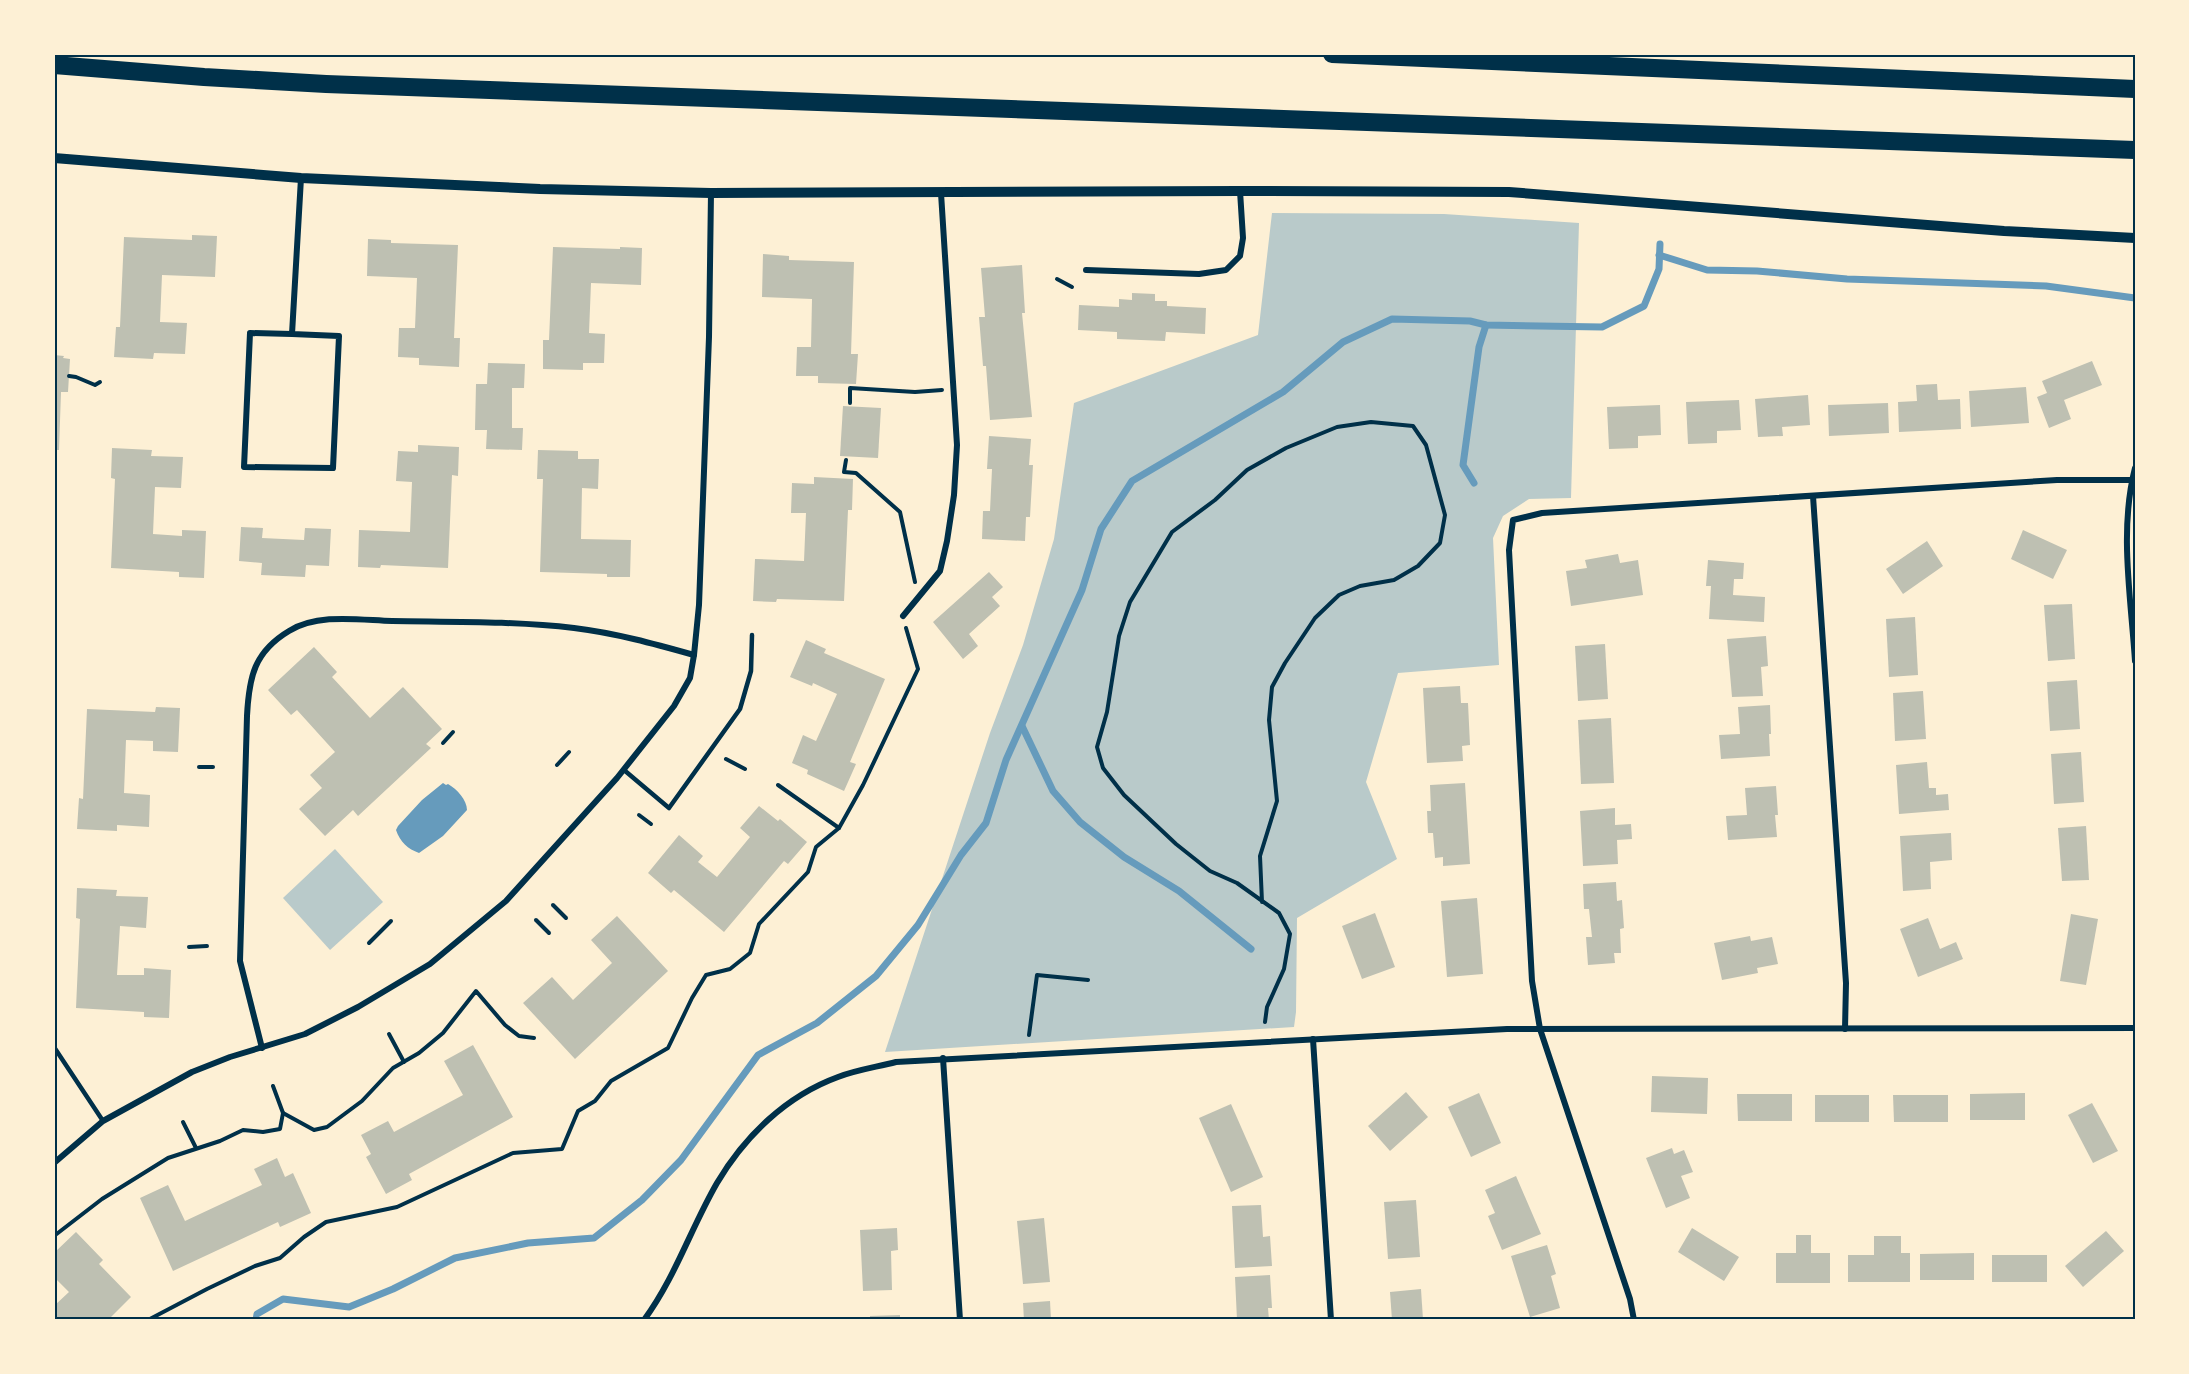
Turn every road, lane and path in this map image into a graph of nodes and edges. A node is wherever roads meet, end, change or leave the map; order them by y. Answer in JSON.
{"nodes":[{"id":1,"x":1332,"y":54,"type":"edge"},
{"id":2,"x":54,"y":65,"type":"edge"},
{"id":3,"x":2135,"y":89,"type":"edge"},
{"id":4,"x":2135,"y":150,"type":"edge"},
{"id":5,"x":54,"y":158,"type":"edge"},
{"id":6,"x":301,"y":178,"type":"junction"},
{"id":7,"x":1240,"y":191,"type":"junction"},
{"id":8,"x":711,"y":193,"type":"junction"},
{"id":9,"x":941,"y":193,"type":"junction"},
{"id":10,"x":2135,"y":238,"type":"edge"},
{"id":11,"x":1086,"y":270,"type":"dead end"},
{"id":12,"x":1057,"y":279,"type":"dead end"},
{"id":13,"x":1072,"y":287,"type":"dead end"},
{"id":14,"x":292,"y":334,"type":"junction"},
{"id":15,"x":69,"y":376,"type":"dead end"},
{"id":16,"x":100,"y":382,"type":"dead end"},
{"id":17,"x":954,"y":390,"type":"junction"},
{"id":18,"x":850,"y":403,"type":"dead end"},
{"id":19,"x":846,"y":460,"type":"dead end"},
{"id":20,"x":2135,"y":468,"type":"edge"},
{"id":21,"x":2132,"y":480,"type":"junction"},
{"id":22,"x":1812,"y":496,"type":"junction"},
{"id":23,"x":918,"y":597,"type":"junction"},
{"id":24,"x":903,"y":616,"type":"joint"},
{"id":25,"x":753,"y":635,"type":"dead end"},
{"id":26,"x":694,"y":654,"type":"junction"},
{"id":27,"x":2135,"y":661,"type":"edge"},
{"id":28,"x":453,"y":732,"type":"dead end"},
{"id":29,"x":442,"y":743,"type":"dead end"},
{"id":30,"x":569,"y":752,"type":"dead end"},
{"id":31,"x":726,"y":759,"type":"dead end"},
{"id":32,"x":557,"y":765,"type":"dead end"},
{"id":33,"x":199,"y":767,"type":"dead end"},
{"id":34,"x":213,"y":767,"type":"dead end"},
{"id":35,"x":624,"y":770,"type":"junction"},
{"id":36,"x":745,"y":770,"type":"dead end"},
{"id":37,"x":778,"y":785,"type":"dead end"},
{"id":38,"x":639,"y":815,"type":"dead end"},
{"id":39,"x":651,"y":824,"type":"dead end"},
{"id":40,"x":839,"y":828,"type":"junction"},
{"id":41,"x":1262,"y":902,"type":"junction"},
{"id":42,"x":553,"y":905,"type":"dead end"},
{"id":43,"x":566,"y":918,"type":"dead end"},
{"id":44,"x":536,"y":920,"type":"dead end"},
{"id":45,"x":390,"y":921,"type":"dead end"},
{"id":46,"x":549,"y":933,"type":"dead end"},
{"id":47,"x":369,"y":943,"type":"dead end"},
{"id":48,"x":207,"y":946,"type":"dead end"},
{"id":49,"x":189,"y":947,"type":"dead end"},
{"id":50,"x":1088,"y":980,"type":"dead end"},
{"id":51,"x":1265,"y":1022,"type":"dead end"},
{"id":52,"x":2135,"y":1028,"type":"edge"},
{"id":53,"x":1540,"y":1029,"type":"junction"},
{"id":54,"x":1845,"y":1029,"type":"junction"},
{"id":55,"x":389,"y":1034,"type":"dead end"},
{"id":56,"x":1029,"y":1035,"type":"dead end"},
{"id":57,"x":534,"y":1038,"type":"dead end"},
{"id":58,"x":1313,"y":1039,"type":"junction"},
{"id":59,"x":54,"y":1047,"type":"edge"},
{"id":60,"x":262,"y":1048,"type":"junction"},
{"id":61,"x":943,"y":1058,"type":"junction"},
{"id":62,"x":404,"y":1062,"type":"junction"},
{"id":63,"x":273,"y":1086,"type":"dead end"},
{"id":64,"x":283,"y":1113,"type":"junction"},
{"id":65,"x":103,"y":1121,"type":"junction"},
{"id":66,"x":183,"y":1122,"type":"dead end"},
{"id":67,"x":196,"y":1149,"type":"junction"},
{"id":68,"x":54,"y":1163,"type":"edge"},
{"id":69,"x":54,"y":1236,"type":"edge"},
{"id":70,"x":652,"y":1309,"type":"junction"},
{"id":71,"x":148,"y":1320,"type":"edge"},
{"id":72,"x":644,"y":1320,"type":"edge"},
{"id":73,"x":652,"y":1320,"type":"edge"},
{"id":74,"x":960,"y":1320,"type":"edge"},
{"id":75,"x":1330,"y":1320,"type":"edge"},
{"id":76,"x":1634,"y":1320,"type":"edge"}],
"edges":[{"from":1,"to":3,"type":"highway"},
{"from":2,"to":4,"type":"highway"},
{"from":5,"to":6,"type":"street"},
{"from":6,"to":8,"type":"street"},
{"from":6,"to":14,"type":"street"},
{"from":7,"to":9,"type":"street"},
{"from":7,"to":10,"type":"street"},
{"from":7,"to":11,"type":"street"},
{"from":8,"to":9,"type":"street"},
{"from":8,"to":26,"type":"street"},
{"from":9,"to":17,"type":"street"},
{"from":12,"to":13,"type":"path"},
{"from":14,"to":14,"type":"street"},
{"from":15,"to":16,"type":"path"},
{"from":17,"to":18,"type":"path"},
{"from":17,"to":23,"type":"street"},
{"from":19,"to":23,"type":"path"},
{"from":20,"to":21,"type":"street"},
{"from":21,"to":22,"type":"street"},
{"from":21,"to":27,"type":"street"},
{"from":22,"to":53,"type":"street"},
{"from":22,"to":54,"type":"street"},
{"from":23,"to":24,"type":"street"},
{"from":24,"to":40,"type":"path"},
{"from":25,"to":35,"type":"lane"},
{"from":26,"to":35,"type":"street"},
{"from":26,"to":60,"type":"street"},
{"from":28,"to":29,"type":"path"},
{"from":30,"to":32,"type":"path"},
{"from":31,"to":36,"type":"path"},
{"from":33,"to":34,"type":"path"},
{"from":35,"to":60,"type":"street"},
{"from":37,"to":40,"type":"path"},
{"from":38,"to":39,"type":"path"},
{"from":40,"to":71,"type":"path"},
{"from":41,"to":41,"type":"path"},
{"from":41,"to":51,"type":"path"},
{"from":42,"to":43,"type":"path"},
{"from":44,"to":46,"type":"path"},
{"from":45,"to":47,"type":"path"},
{"from":48,"to":49,"type":"path"},
{"from":50,"to":56,"type":"path"},
{"from":52,"to":54,"type":"street"},
{"from":53,"to":54,"type":"street"},
{"from":53,"to":58,"type":"street"},
{"from":53,"to":76,"type":"street"},
{"from":55,"to":62,"type":"path"},
{"from":57,"to":62,"type":"path"},
{"from":58,"to":61,"type":"street"},
{"from":58,"to":75,"type":"street"},
{"from":59,"to":65,"type":"lane"},
{"from":60,"to":65,"type":"street"},
{"from":61,"to":70,"type":"street"},
{"from":61,"to":74,"type":"street"},
{"from":62,"to":64,"type":"path"},
{"from":63,"to":64,"type":"path"},
{"from":64,"to":67,"type":"path"},
{"from":65,"to":68,"type":"street"},
{"from":66,"to":67,"type":"path"},
{"from":67,"to":69,"type":"path"},
{"from":70,"to":72,"type":"street"},
{"from":70,"to":73,"type":"street"}]}
